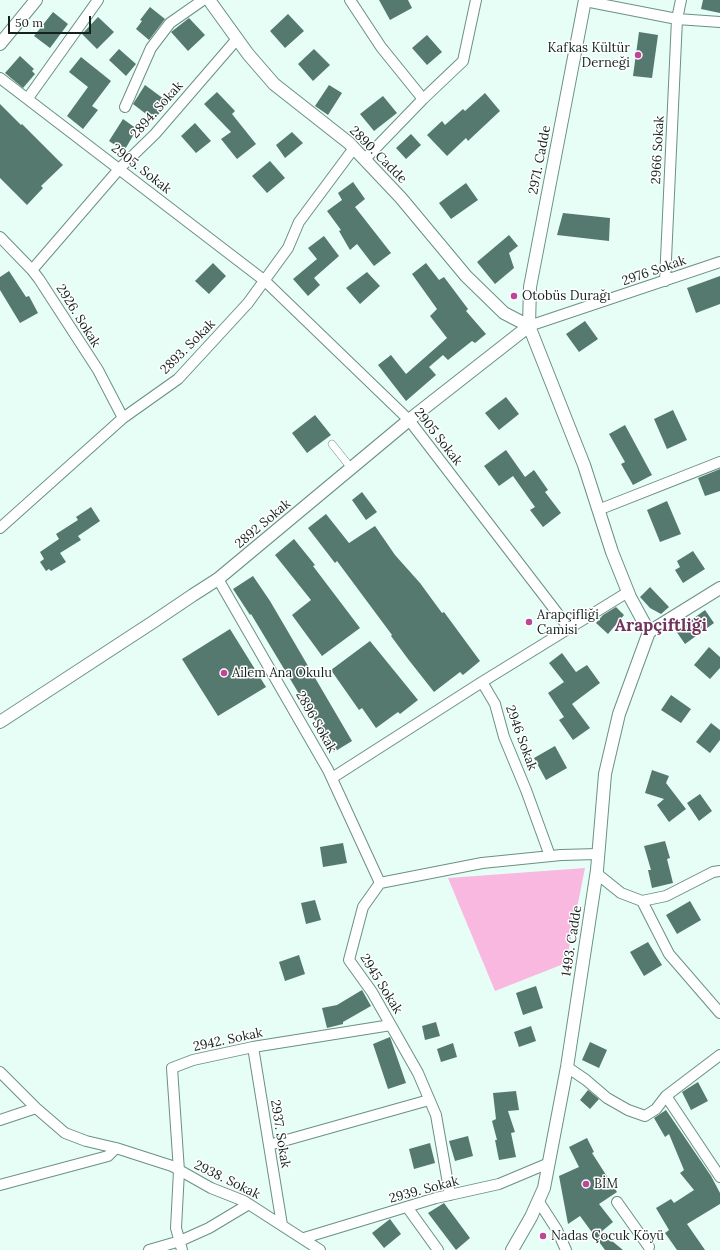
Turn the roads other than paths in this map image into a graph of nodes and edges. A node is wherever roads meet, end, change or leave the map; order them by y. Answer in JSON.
{"nodes":[{"id":1,"x":36,"y":0,"type":"edge"},
{"id":2,"x":98,"y":0,"type":"edge"},
{"id":3,"x":203,"y":0,"type":"edge"},
{"id":4,"x":209,"y":0,"type":"edge"},
{"id":5,"x":350,"y":0,"type":"edge"},
{"id":6,"x":476,"y":0,"type":"edge"},
{"id":7,"x":681,"y":0,"type":"edge"},
{"id":8,"x":585,"y":1,"type":"edge"},
{"id":9,"x":677,"y":19,"type":"junction"},
{"id":10,"x":720,"y":22,"type":"edge"},
{"id":11,"x":237,"y":39,"type":"junction"},
{"id":12,"x":0,"y":44,"type":"edge"},
{"id":13,"x":0,"y":78,"type":"edge"},
{"id":14,"x":28,"y":98,"type":"junction"},
{"id":15,"x":423,"y":99,"type":"junction"},
{"id":16,"x":125,"y":107,"type":"dead end"},
{"id":17,"x":354,"y":148,"type":"junction"},
{"id":18,"x":365,"y":159,"type":"junction"},
{"id":19,"x":120,"y":168,"type":"junction"},
{"id":20,"x":0,"y":237,"type":"edge"},
{"id":21,"x":720,"y":262,"type":"edge"},
{"id":22,"x":32,"y":270,"type":"junction"},
{"id":23,"x":265,"y":281,"type":"junction"},
{"id":24,"x":665,"y":281,"type":"junction"},
{"id":25,"x":529,"y":326,"type":"junction"},
{"id":26,"x":123,"y":418,"type":"junction"},
{"id":27,"x":409,"y":420,"type":"junction"},
{"id":28,"x":332,"y":444,"type":"dead end"},
{"id":29,"x":720,"y":462,"type":"edge"},
{"id":30,"x":351,"y":468,"type":"junction"},
{"id":31,"x":598,"y":510,"type":"junction"},
{"id":32,"x":0,"y":528,"type":"edge"},
{"id":33,"x":218,"y":579,"type":"junction"},
{"id":34,"x":720,"y":588,"type":"edge"},
{"id":35,"x":628,"y":592,"type":"junction"},
{"id":36,"x":568,"y":627,"type":"junction"},
{"id":37,"x":649,"y":632,"type":"junction"},
{"id":38,"x":482,"y":682,"type":"junction"},
{"id":39,"x":0,"y":722,"type":"edge"},
{"id":40,"x":332,"y":778,"type":"junction"},
{"id":41,"x":598,"y":854,"type":"junction"},
{"id":42,"x":550,"y":856,"type":"junction"},
{"id":43,"x":720,"y":870,"type":"edge"},
{"id":44,"x":596,"y":873,"type":"junction"},
{"id":45,"x":380,"y":883,"type":"junction"},
{"id":46,"x":642,"y":901,"type":"junction"},
{"id":47,"x":720,"y":1013,"type":"edge"},
{"id":48,"x":391,"y":1025,"type":"junction"},
{"id":49,"x":253,"y":1047,"type":"junction"},
{"id":50,"x":720,"y":1055,"type":"edge"},
{"id":51,"x":567,"y":1067,"type":"junction"},
{"id":52,"x":0,"y":1072,"type":"edge"},
{"id":53,"x":666,"y":1096,"type":"junction"},
{"id":54,"x":429,"y":1100,"type":"junction"},
{"id":55,"x":36,"y":1108,"type":"junction"},
{"id":56,"x":0,"y":1120,"type":"edge"},
{"id":57,"x":269,"y":1145,"type":"junction"},
{"id":58,"x":116,"y":1148,"type":"junction"},
{"id":59,"x":549,"y":1163,"type":"junction"},
{"id":60,"x":179,"y":1171,"type":"junction"},
{"id":61,"x":720,"y":1177,"type":"edge"},
{"id":62,"x":0,"y":1185,"type":"edge"},
{"id":63,"x":450,"y":1195,"type":"junction"},
{"id":64,"x":539,"y":1202,"type":"junction"},
{"id":65,"x":617,"y":1202,"type":"dead end"},
{"id":66,"x":249,"y":1204,"type":"junction"},
{"id":67,"x":406,"y":1207,"type":"junction"},
{"id":68,"x":282,"y":1225,"type":"junction"},
{"id":69,"x":304,"y":1238,"type":"junction"},
{"id":70,"x":181,"y":1245,"type":"edge"},
{"id":71,"x":649,"y":1249,"type":"edge"},
{"id":72,"x":148,"y":1250,"type":"edge"},
{"id":73,"x":320,"y":1250,"type":"edge"},
{"id":74,"x":438,"y":1250,"type":"edge"},
{"id":75,"x":512,"y":1250,"type":"edge"},
{"id":76,"x":566,"y":1250,"type":"edge"}],
"edges":[{"from":1,"to":12,"type":"street"},
{"from":2,"to":14,"type":"street"},
{"from":3,"to":16,"type":"street"},
{"from":4,"to":11,"type":"street","name":"2890. Cadde"},
{"from":5,"to":15,"type":"street"},
{"from":6,"to":15,"type":"street"},
{"from":7,"to":9,"type":"street","name":"2966 Sokak"},
{"from":8,"to":9,"type":"street"},
{"from":8,"to":25,"type":"street","name":"2971. Cadde"},
{"from":9,"to":10,"type":"street"},
{"from":9,"to":24,"type":"street","name":"2966 Sokak"},
{"from":11,"to":17,"type":"street","name":"2890. Cadde"},
{"from":11,"to":19,"type":"street","name":"2894. Sokak"},
{"from":13,"to":14,"type":"street","name":"2905. Sokak"},
{"from":14,"to":19,"type":"street","name":"2905. Sokak"},
{"from":15,"to":18,"type":"street"},
{"from":17,"to":18,"type":"street","name":"2890. Cadde"},
{"from":17,"to":23,"type":"street","name":"2893. Sokak"},
{"from":18,"to":25,"type":"street","name":"2890. Cadde"},
{"from":19,"to":22,"type":"street","name":"2894. Sokak"},
{"from":19,"to":23,"type":"street","name":"2905. Sokak"},
{"from":20,"to":22,"type":"street","name":"2926. Sokak"},
{"from":21,"to":24,"type":"street","name":"2976 Sokak"},
{"from":22,"to":26,"type":"street","name":"2926. Sokak"},
{"from":23,"to":26,"type":"street","name":"2893. Sokak"},
{"from":23,"to":27,"type":"street","name":"2905 Sokak"},
{"from":24,"to":25,"type":"street","name":"2976 Sokak"},
{"from":25,"to":27,"type":"street","name":"2892 Sokak"},
{"from":25,"to":31,"type":"street"},
{"from":26,"to":32,"type":"street","name":"2893. Sokak"},
{"from":27,"to":30,"type":"street","name":"2892 Sokak"},
{"from":27,"to":36,"type":"street","name":"2905 Sokak"},
{"from":28,"to":30,"type":"street"},
{"from":29,"to":31,"type":"street"},
{"from":30,"to":33,"type":"street","name":"2892 Sokak"},
{"from":31,"to":35,"type":"street"},
{"from":33,"to":39,"type":"street","name":"2892 Sokak"},
{"from":33,"to":40,"type":"street","name":"2896 Sokak"},
{"from":34,"to":37,"type":"street"},
{"from":35,"to":36,"type":"street"},
{"from":35,"to":37,"type":"street"},
{"from":36,"to":38,"type":"street"},
{"from":37,"to":41,"type":"street","name":"1493. Cadde"},
{"from":38,"to":40,"type":"street"},
{"from":38,"to":42,"type":"street","name":"2946 Sokak"},
{"from":40,"to":45,"type":"street","name":"2896 Sokak"},
{"from":41,"to":42,"type":"street"},
{"from":41,"to":44,"type":"street","name":"1493. Cadde"},
{"from":42,"to":45,"type":"street"},
{"from":43,"to":46,"type":"street"},
{"from":44,"to":46,"type":"street"},
{"from":44,"to":51,"type":"street","name":"1493. Cadde"},
{"from":45,"to":48,"type":"street","name":"2945 Sokak"},
{"from":46,"to":47,"type":"street"},
{"from":48,"to":49,"type":"street","name":"2942. Sokak"},
{"from":48,"to":54,"type":"street","name":"2945 Sokak"},
{"from":49,"to":57,"type":"street","name":"2937. Sokak"},
{"from":49,"to":60,"type":"street","name":"2942. Sokak"},
{"from":50,"to":53,"type":"street"},
{"from":51,"to":53,"type":"street"},
{"from":51,"to":59,"type":"street","name":"1493. Cadde"},
{"from":52,"to":55,"type":"street","name":"2938. Sokak"},
{"from":53,"to":61,"type":"street"},
{"from":54,"to":57,"type":"street"},
{"from":54,"to":63,"type":"street","name":"2945 Sokak"},
{"from":55,"to":56,"type":"street"},
{"from":55,"to":58,"type":"street","name":"2938. Sokak"},
{"from":57,"to":68,"type":"street","name":"2937. Sokak"},
{"from":58,"to":60,"type":"street","name":"2938. Sokak"},
{"from":58,"to":62,"type":"street"},
{"from":59,"to":63,"type":"street","name":"2939. Sokak"},
{"from":59,"to":64,"type":"street","name":"1493. Cadde"},
{"from":60,"to":66,"type":"street","name":"2938. Sokak"},
{"from":60,"to":70,"type":"street"},
{"from":63,"to":67,"type":"street","name":"2939. Sokak"},
{"from":64,"to":75,"type":"street","name":"1493. Cadde"},
{"from":64,"to":76,"type":"street"},
{"from":65,"to":71,"type":"street"},
{"from":66,"to":68,"type":"street","name":"2938. Sokak"},
{"from":66,"to":70,"type":"street"},
{"from":67,"to":69,"type":"street","name":"2939. Sokak"},
{"from":67,"to":74,"type":"street"},
{"from":68,"to":69,"type":"street","name":"2938. Sokak"},
{"from":69,"to":73,"type":"street","name":"2938. Sokak"},
{"from":70,"to":72,"type":"street"}]}
